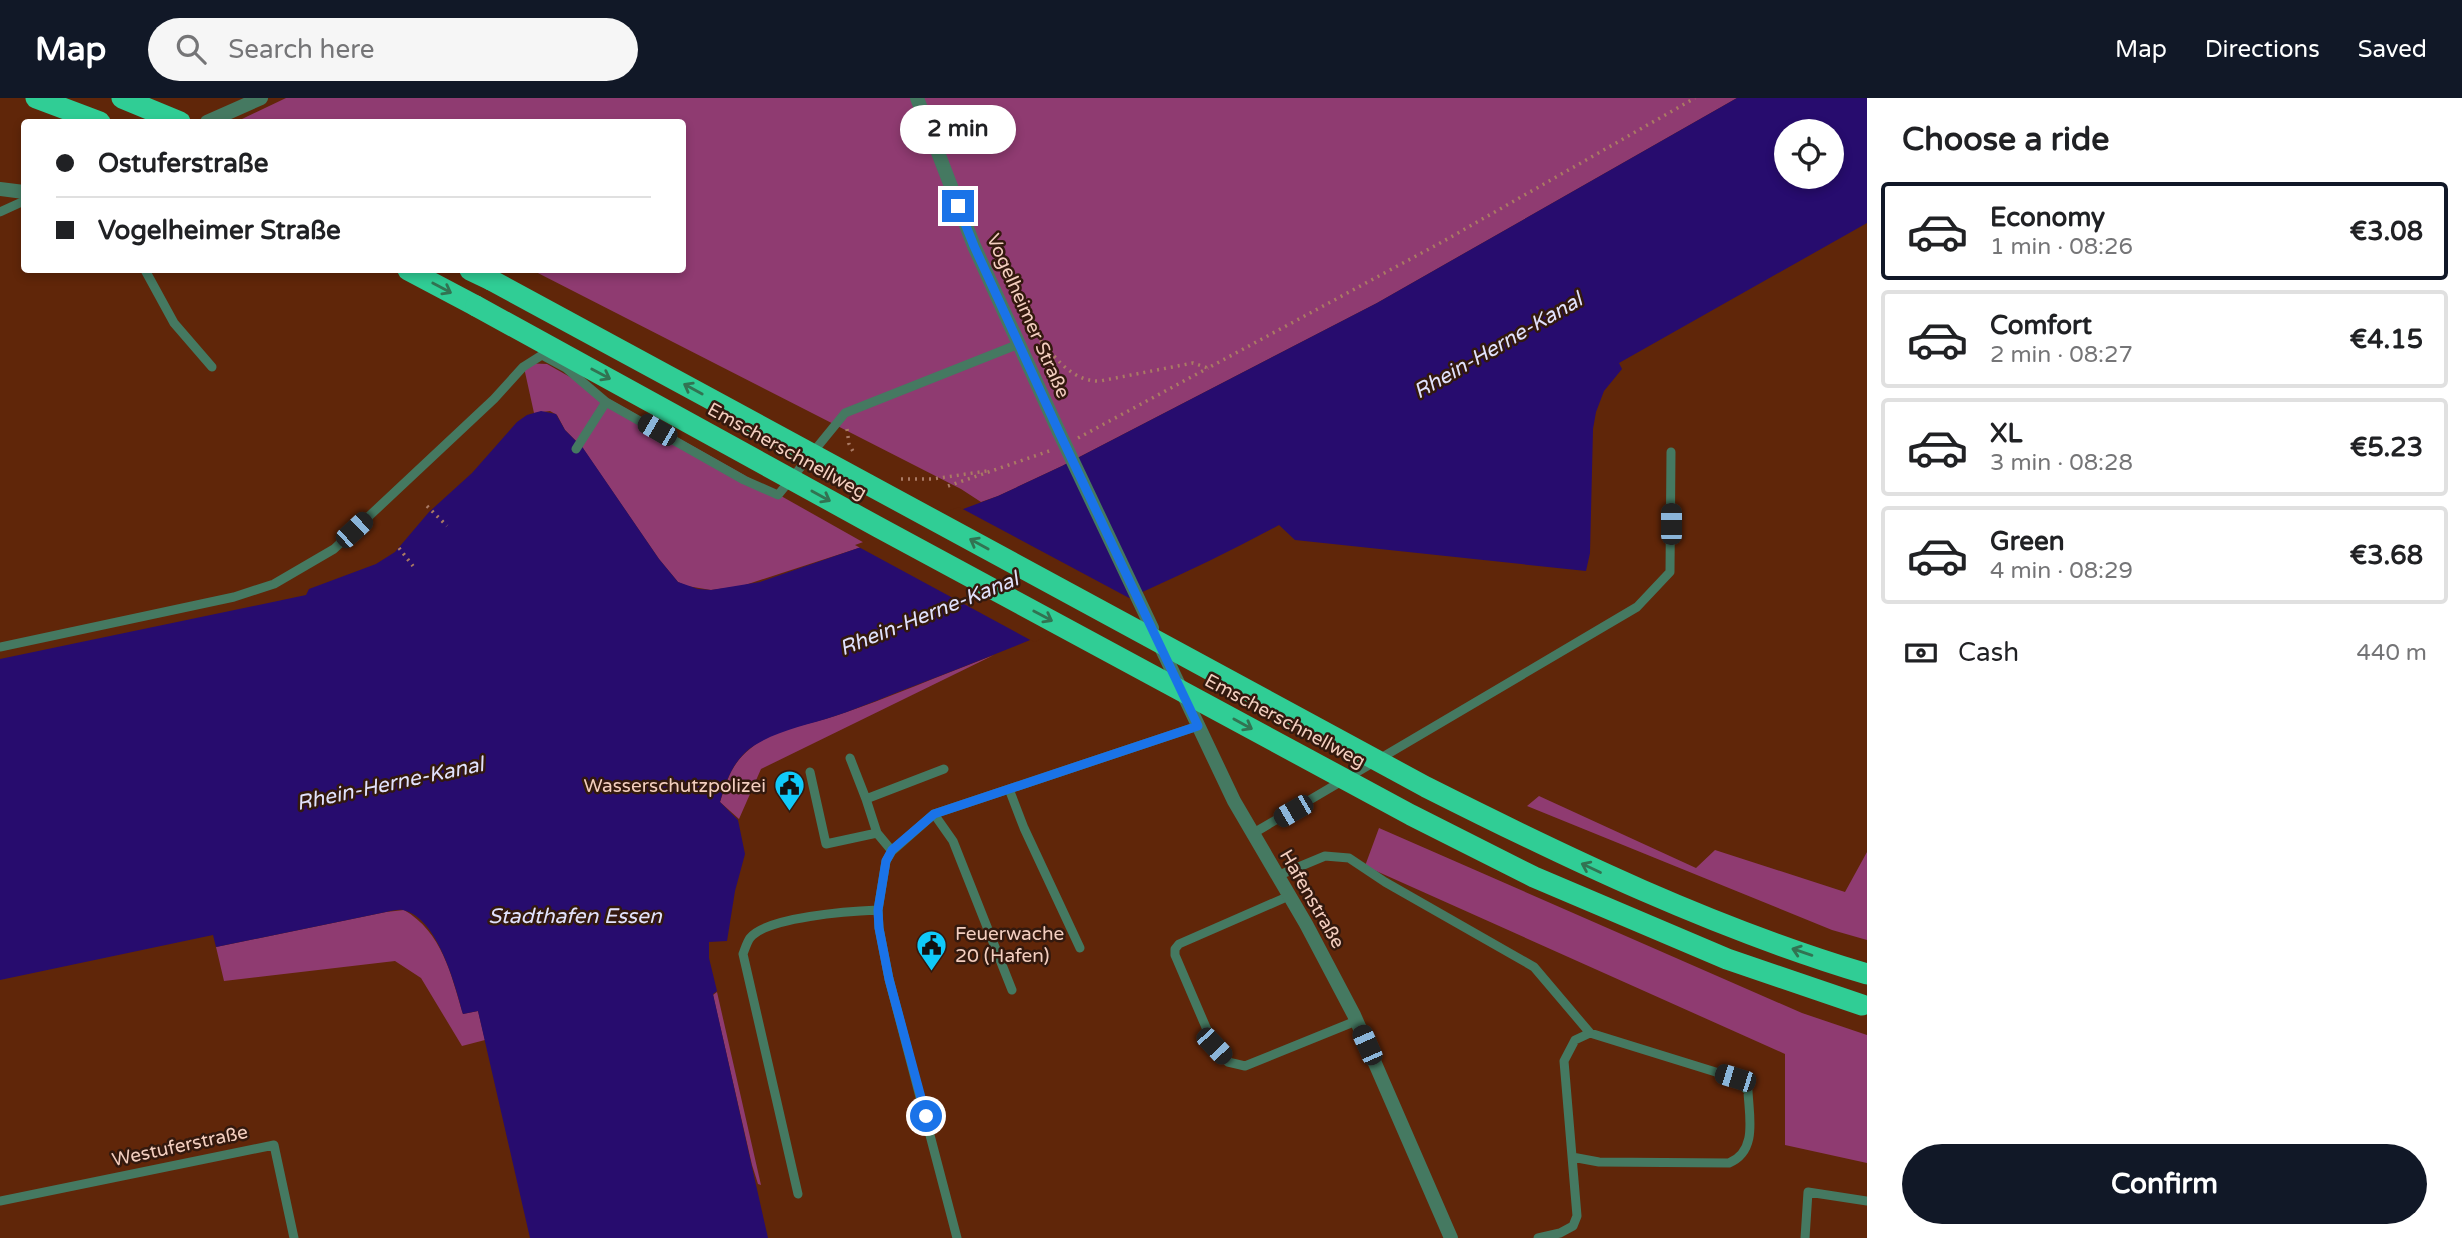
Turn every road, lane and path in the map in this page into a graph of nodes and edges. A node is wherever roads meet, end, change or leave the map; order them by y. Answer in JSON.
{"nodes":[{"id":1,"x":36,"y":98,"type":"edge"},
{"id":2,"x":122,"y":98,"type":"edge"},
{"id":3,"x":261,"y":98,"type":"edge"},
{"id":4,"x":917,"y":98,"type":"edge"},
{"id":5,"x":1695,"y":98,"type":"edge"},
{"id":6,"x":92,"y":119,"type":"edge"},
{"id":7,"x":173,"y":119,"type":"edge"},
{"id":8,"x":214,"y":119,"type":"edge"},
{"id":9,"x":0,"y":189,"type":"edge"},
{"id":10,"x":21,"y":192,"type":"edge"},
{"id":11,"x":21,"y":202,"type":"edge"},
{"id":12,"x":0,"y":212,"type":"edge"},
{"id":13,"x":147,"y":273,"type":"edge"},
{"id":14,"x":414,"y":273,"type":"edge"},
{"id":15,"x":476,"y":273,"type":"edge"},
{"id":16,"x":1042,"y":341,"type":"dead end"},
{"id":17,"x":1019,"y":344,"type":"junction"},
{"id":18,"x":212,"y":367,"type":"dead end"},
{"id":19,"x":1208,"y":368,"type":"junction"},
{"id":20,"x":606,"y":402,"type":"junction"},
{"id":21,"x":845,"y":413,"type":"junction"},
{"id":22,"x":1063,"y":440,"type":"junction"},
{"id":23,"x":576,"y":449,"type":"dead end"},
{"id":24,"x":1671,"y":452,"type":"dead end"},
{"id":25,"x":860,"y":461,"type":"dead end"},
{"id":26,"x":999,"y":469,"type":"junction"},
{"id":27,"x":899,"y":479,"type":"dead end"},
{"id":28,"x":948,"y":486,"type":"dead end"},
{"id":29,"x":427,"y":506,"type":"dead end"},
{"id":30,"x":447,"y":526,"type":"dead end"},
{"id":31,"x":398,"y":548,"type":"dead end"},
{"id":32,"x":412,"y":566,"type":"dead end"},
{"id":33,"x":0,"y":647,"type":"edge"},
{"id":34,"x":1198,"y":726,"type":"junction"},
{"id":35,"x":850,"y":758,"type":"dead end"},
{"id":36,"x":944,"y":769,"type":"dead end"},
{"id":37,"x":810,"y":772,"type":"dead end"},
{"id":38,"x":1010,"y":789,"type":"junction"},
{"id":39,"x":866,"y":799,"type":"junction"},
{"id":40,"x":934,"y":814,"type":"junction"},
{"id":41,"x":877,"y":833,"type":"junction"},
{"id":42,"x":1252,"y":834,"type":"junction"},
{"id":43,"x":892,"y":850,"type":"junction"},
{"id":44,"x":1277,"y":876,"type":"junction"},
{"id":45,"x":1289,"y":896,"type":"junction"},
{"id":46,"x":878,"y":910,"type":"junction"},
{"id":47,"x":1080,"y":948,"type":"dead end"},
{"id":48,"x":1867,"y":974,"type":"edge"},
{"id":49,"x":1012,"y":989,"type":"dead end"},
{"id":50,"x":1865,"y":1006,"type":"edge"},
{"id":51,"x":1356,"y":1021,"type":"junction"},
{"id":52,"x":1590,"y":1033,"type":"junction"},
{"id":53,"x":1572,"y":1157,"type":"junction"},
{"id":54,"x":798,"y":1194,"type":"dead end"},
{"id":55,"x":0,"y":1201,"type":"edge"},
{"id":56,"x":1867,"y":1201,"type":"edge"},
{"id":57,"x":294,"y":1238,"type":"edge"},
{"id":58,"x":957,"y":1238,"type":"edge"},
{"id":59,"x":1451,"y":1238,"type":"edge"},
{"id":60,"x":1538,"y":1238,"type":"edge"},
{"id":61,"x":1805,"y":1238,"type":"edge"}],
"edges":[{"from":1,"to":6,"type":"highway"},
{"from":2,"to":7,"type":"highway"},
{"from":3,"to":8,"type":"street"},
{"from":4,"to":17,"type":"street","name":"Vogelheimer Straße"},
{"from":5,"to":19,"type":"path"},
{"from":9,"to":10,"type":"street"},
{"from":11,"to":12,"type":"lane"},
{"from":13,"to":18,"type":"lane"},
{"from":14,"to":50,"type":"highway","name":"Emscherschnellweg","one_way":true,"bridge":true},
{"from":48,"to":15,"type":"highway","name":"Emscherschnellweg","one_way":true,"bridge":true},
{"from":16,"to":19,"type":"path"},
{"from":17,"to":21,"type":"lane"},
{"from":17,"to":22,"type":"street","name":"Vogelheimer Straße"},
{"from":19,"to":22,"type":"path"},
{"from":20,"to":21,"type":"lane"},
{"from":20,"to":23,"type":"lane"},
{"from":20,"to":33,"type":"lane"},
{"from":21,"to":25,"type":"path"},
{"from":22,"to":26,"type":"path"},
{"from":22,"to":34,"type":"street","name":"Hafenstraße","bridge":true},
{"from":24,"to":42,"type":"lane"},
{"from":26,"to":27,"type":"path"},
{"from":26,"to":28,"type":"path"},
{"from":29,"to":30,"type":"path"},
{"from":31,"to":32,"type":"path"},
{"from":34,"to":38,"type":"lane"},
{"from":34,"to":42,"type":"street","name":"Hafenstraße"},
{"from":35,"to":39,"type":"lane"},
{"from":36,"to":39,"type":"lane"},
{"from":37,"to":41,"type":"lane"},
{"from":38,"to":40,"type":"lane"},
{"from":38,"to":47,"type":"lane"},
{"from":39,"to":41,"type":"lane"},
{"from":40,"to":43,"type":"lane"},
{"from":40,"to":49,"type":"lane"},
{"from":41,"to":43,"type":"lane"},
{"from":42,"to":44,"type":"street","name":"Hafenstraße"},
{"from":43,"to":46,"type":"lane"},
{"from":44,"to":45,"type":"street","name":"Hafenstraße"},
{"from":44,"to":52,"type":"lane"},
{"from":45,"to":51,"type":"street","name":"Hafenstraße"},
{"from":45,"to":51,"type":"lane"},
{"from":46,"to":54,"type":"lane"},
{"from":46,"to":58,"type":"lane"},
{"from":51,"to":59,"type":"street","name":"Hafenstraße"},
{"from":52,"to":53,"type":"lane"},
{"from":52,"to":53,"type":"lane"},
{"from":53,"to":60,"type":"lane"},
{"from":55,"to":57,"type":"lane","name":"Westuferstraße"},
{"from":56,"to":61,"type":"lane"}]}
